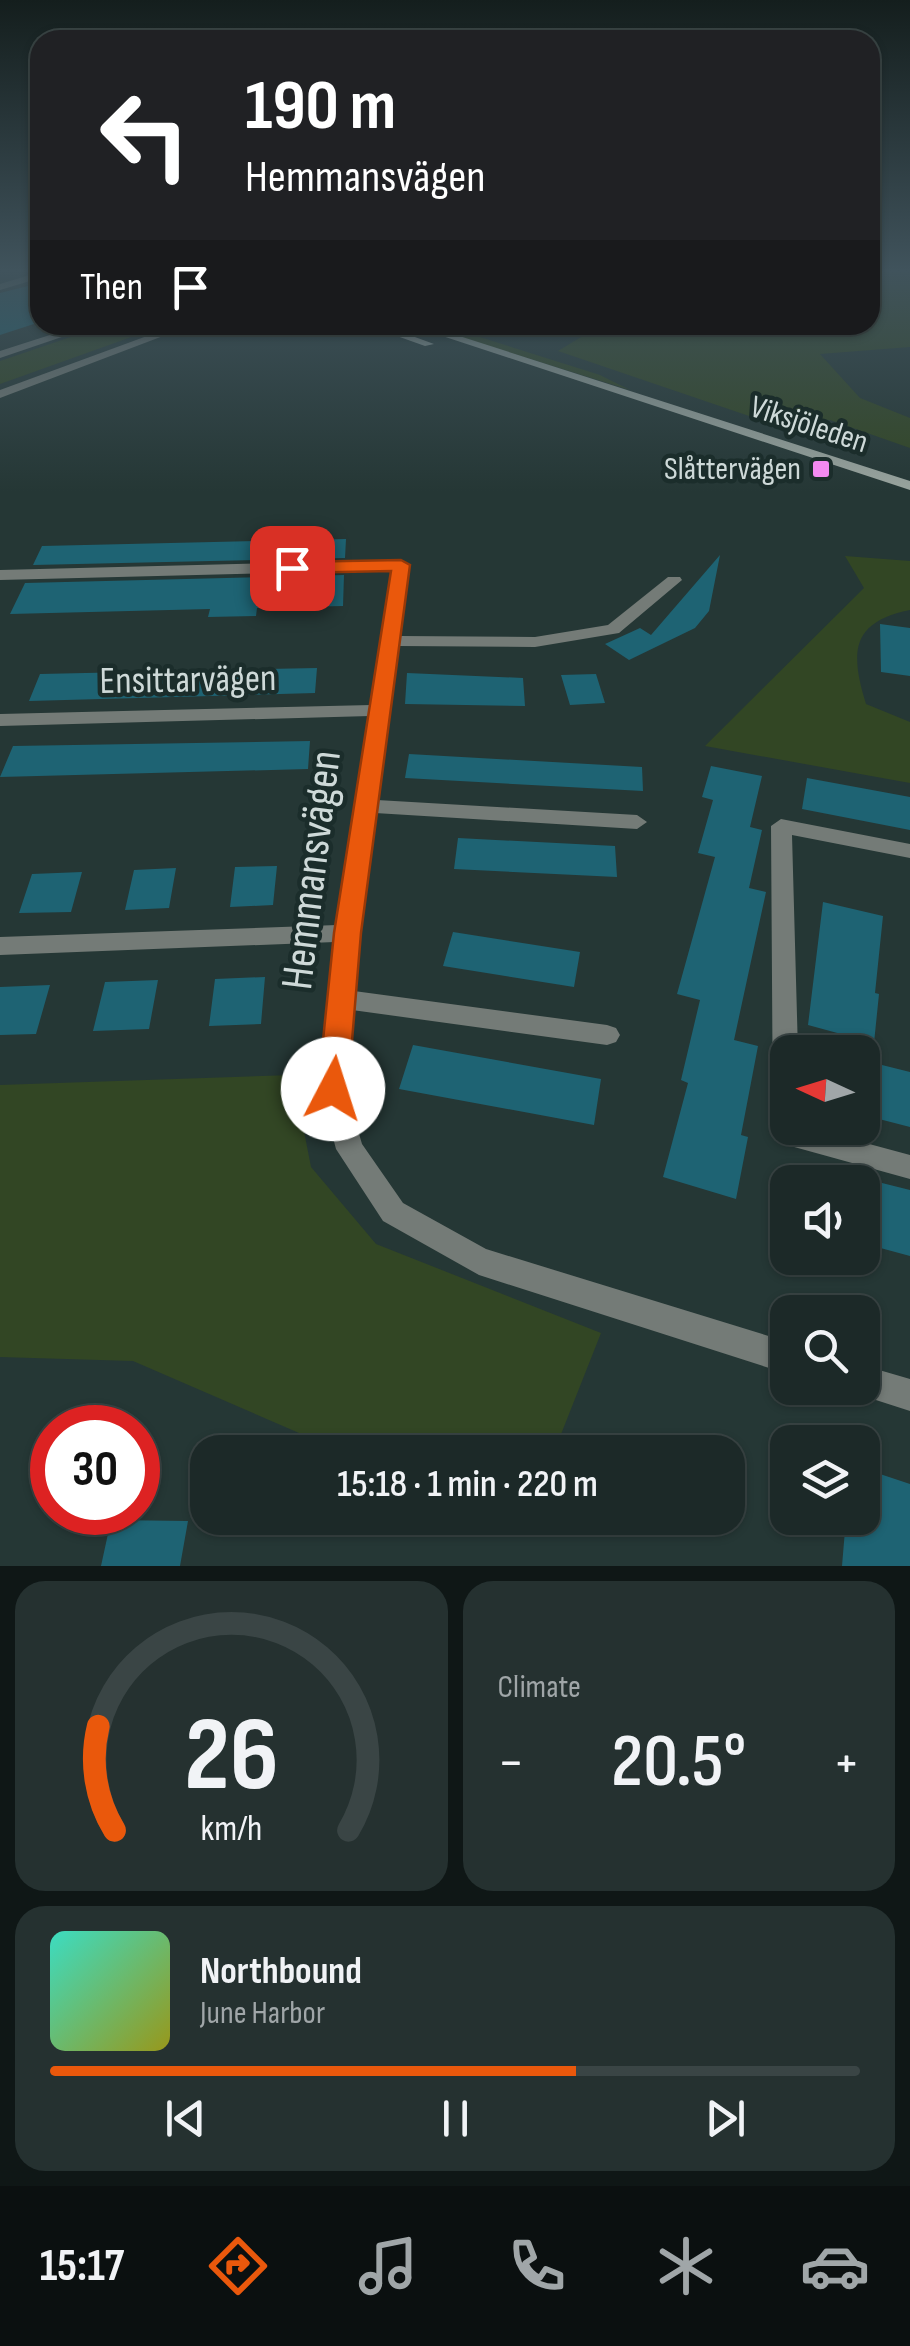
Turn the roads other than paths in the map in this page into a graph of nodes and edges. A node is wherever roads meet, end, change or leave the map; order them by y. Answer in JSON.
{"nodes":[{"id":1,"x":30,"y":345,"type":"edge"},
{"id":2,"x":133,"y":345,"type":"edge"},
{"id":3,"x":146,"y":345,"type":"edge"},
{"id":4,"x":437,"y":345,"type":"edge"},
{"id":5,"x":477,"y":345,"type":"edge"},
{"id":6,"x":0,"y":355,"type":"edge"},
{"id":7,"x":577,"y":377,"type":"junction"},
{"id":8,"x":22,"y":386,"type":"junction"},
{"id":9,"x":0,"y":394,"type":"edge"},
{"id":10,"x":910,"y":486,"type":"edge"},
{"id":11,"x":0,"y":575,"type":"edge"},
{"id":12,"x":674,"y":580,"type":"dead end"},
{"id":13,"x":390,"y":641,"type":"junction"},
{"id":14,"x":378,"y":710,"type":"junction"},
{"id":15,"x":0,"y":720,"type":"edge"},
{"id":16,"x":365,"y":806,"type":"junction"},
{"id":17,"x":636,"y":822,"type":"dead end"},
{"id":18,"x":910,"y":851,"type":"edge"},
{"id":19,"x":348,"y":933,"type":"junction"},
{"id":20,"x":0,"y":946,"type":"edge"},
{"id":21,"x":341,"y":999,"type":"junction"},
{"id":22,"x":606,"y":1035,"type":"dead end"},
{"id":23,"x":910,"y":1167,"type":"edge"},
{"id":24,"x":770,"y":1352,"type":"edge"},
{"id":25,"x":880,"y":1386,"type":"edge"},
{"id":26,"x":910,"y":1395,"type":"edge"}],
"edges":[{"from":1,"to":6,"type":"street"},
{"from":2,"to":8,"type":"street"},
{"from":3,"to":8,"type":"street"},
{"from":4,"to":7,"type":"main road","name":"Viksjöleden"},
{"from":5,"to":7,"type":"main road","name":"Viksjöleden"},
{"from":7,"to":10,"type":"main road","name":"Viksjöleden"},
{"from":8,"to":9,"type":"street"},
{"from":11,"to":13,"type":"street","name":"Hemmansvägen"},
{"from":12,"to":13,"type":"street"},
{"from":13,"to":14,"type":"street","name":"Hemmansvägen"},
{"from":14,"to":15,"type":"street","name":"Ensittarvägen"},
{"from":14,"to":16,"type":"street","name":"Hemmansvägen"},
{"from":16,"to":17,"type":"street"},
{"from":16,"to":19,"type":"street","name":"Hemmansvägen"},
{"from":18,"to":23,"type":"street"},
{"from":19,"to":20,"type":"street"},
{"from":19,"to":21,"type":"street","name":"Hemmansvägen"},
{"from":21,"to":22,"type":"street"},
{"from":21,"to":24,"type":"street","name":"Hemmansvägen"},
{"from":25,"to":26,"type":"street"}]}
